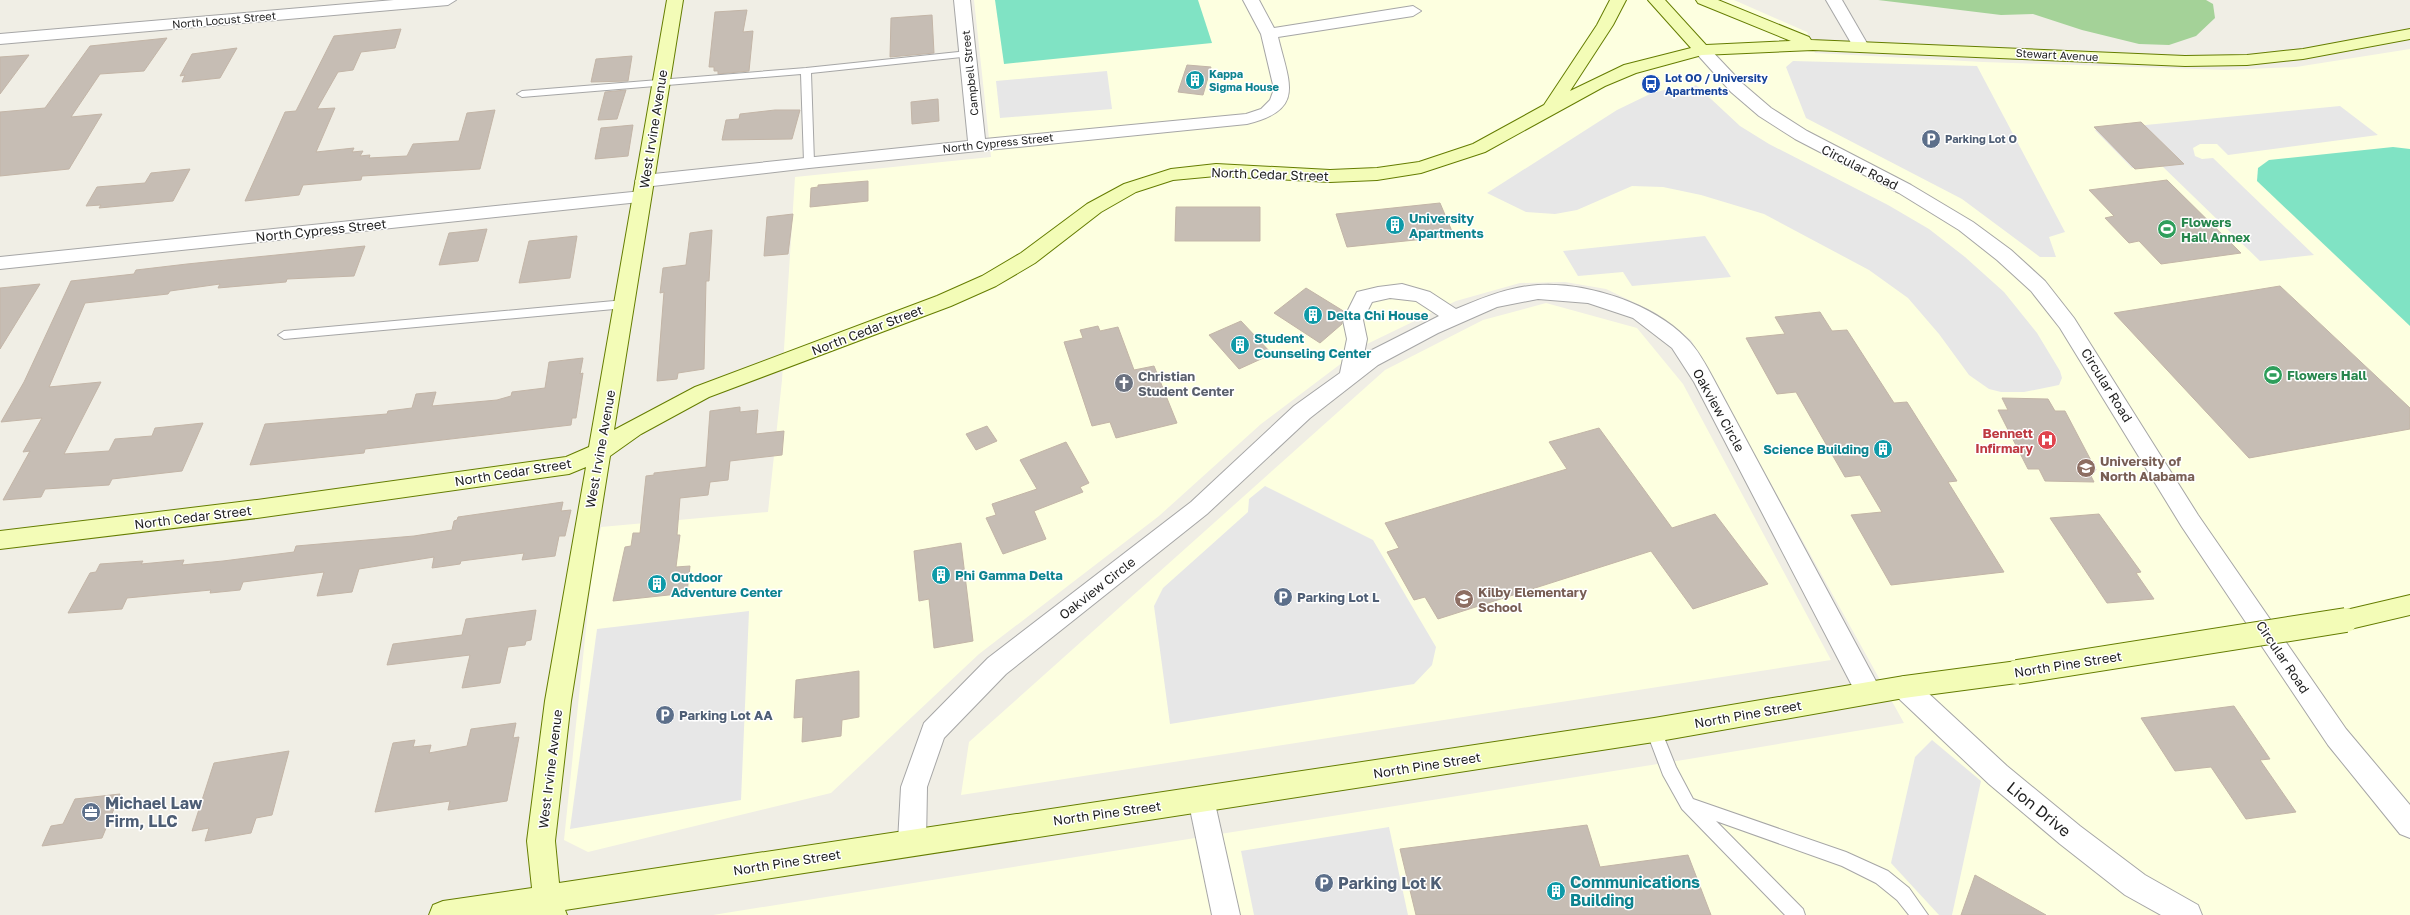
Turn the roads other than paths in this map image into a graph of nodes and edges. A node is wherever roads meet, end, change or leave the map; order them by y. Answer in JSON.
{"nodes":[{"id":1,"x":443,"y":0,"type":"edge"},
{"id":2,"x":448,"y":0,"type":"edge"},
{"id":3,"x":675,"y":0,"type":"edge"},
{"id":4,"x":962,"y":0,"type":"edge"},
{"id":5,"x":1251,"y":0,"type":"edge"},
{"id":6,"x":1618,"y":0,"type":"edge"},
{"id":7,"x":1656,"y":0,"type":"edge"},
{"id":8,"x":1704,"y":0,"type":"edge"},
{"id":9,"x":1834,"y":0,"type":"edge"},
{"id":10,"x":1413,"y":11,"type":"dead end"},
{"id":11,"x":1270,"y":34,"type":"junction"},
{"id":12,"x":2410,"y":34,"type":"edge"},
{"id":13,"x":0,"y":39,"type":"edge"},
{"id":14,"x":1813,"y":44,"type":"junction"},
{"id":15,"x":1860,"y":46,"type":"junction"},
{"id":16,"x":1702,"y":50,"type":"junction"},
{"id":17,"x":968,"y":54,"type":"junction"},
{"id":18,"x":806,"y":71,"type":"junction"},
{"id":19,"x":660,"y":82,"type":"junction"},
{"id":20,"x":522,"y":94,"type":"dead end"},
{"id":21,"x":1551,"y":108,"type":"junction"},
{"id":22,"x":977,"y":145,"type":"junction"},
{"id":23,"x":809,"y":162,"type":"junction"},
{"id":24,"x":643,"y":189,"type":"junction"},
{"id":25,"x":0,"y":263,"type":"edge"},
{"id":26,"x":625,"y":304,"type":"junction"},
{"id":27,"x":1454,"y":318,"type":"junction"},
{"id":28,"x":284,"y":335,"type":"dead end"},
{"id":29,"x":1350,"y":374,"type":"junction"},
{"id":30,"x":598,"y":453,"type":"junction"},
{"id":31,"x":0,"y":540,"type":"edge"},
{"id":32,"x":2410,"y":605,"type":"edge"},
{"id":33,"x":1904,"y":687,"type":"junction"},
{"id":34,"x":1869,"y":693,"type":"junction"},
{"id":35,"x":1654,"y":730,"type":"junction"},
{"id":36,"x":1201,"y":799,"type":"junction"},
{"id":37,"x":1688,"y":804,"type":"junction"},
{"id":38,"x":2410,"y":825,"type":"edge"},
{"id":39,"x":912,"y":842,"type":"junction"},
{"id":40,"x":546,"y":910,"type":"edge"},
{"id":41,"x":1795,"y":912,"type":"edge"},
{"id":42,"x":443,"y":915,"type":"edge"},
{"id":43,"x":1226,"y":915,"type":"edge"},
{"id":44,"x":1920,"y":915,"type":"edge"},
{"id":45,"x":2188,"y":915,"type":"edge"}],
"edges":[{"from":1,"to":2,"type":"street","name":"North Locust Street"},
{"from":1,"to":13,"type":"street","name":"North Locust Street"},
{"from":3,"to":19,"type":"street","name":"West Irvine Avenue"},
{"from":4,"to":17,"type":"street","name":"Campbell Street"},
{"from":5,"to":11,"type":"street","name":"North Cypress Street"},
{"from":6,"to":21,"type":"street"},
{"from":7,"to":16,"type":"street"},
{"from":8,"to":14,"type":"street"},
{"from":9,"to":15,"type":"street"},
{"from":10,"to":11,"type":"street"},
{"from":11,"to":22,"type":"street","name":"North Cypress Street"},
{"from":12,"to":15,"type":"street","name":"Stewart Avenue"},
{"from":14,"to":15,"type":"street","name":"Stewart Avenue"},
{"from":14,"to":16,"type":"street","name":"Stewart Avenue"},
{"from":16,"to":21,"type":"street","name":"North Cedar Street"},
{"from":16,"to":38,"type":"street","name":"Circular Road"},
{"from":17,"to":18,"type":"lane"},
{"from":17,"to":22,"type":"street","name":"Campbell Street"},
{"from":18,"to":19,"type":"lane"},
{"from":18,"to":23,"type":"lane"},
{"from":19,"to":20,"type":"lane"},
{"from":19,"to":24,"type":"street","name":"West Irvine Avenue"},
{"from":21,"to":30,"type":"street","name":"North Cedar Street"},
{"from":22,"to":23,"type":"street","name":"North Cypress Street"},
{"from":23,"to":24,"type":"street","name":"North Cypress Street"},
{"from":24,"to":25,"type":"street","name":"North Cypress Street"},
{"from":24,"to":26,"type":"street","name":"West Irvine Avenue"},
{"from":26,"to":28,"type":"lane"},
{"from":26,"to":30,"type":"street","name":"West Irvine Avenue"},
{"from":27,"to":29,"type":"street","name":"Oakview Circle"},
{"from":27,"to":29,"type":"street"},
{"from":27,"to":34,"type":"street","name":"Oakview Circle"},
{"from":29,"to":39,"type":"street","name":"Oakview Circle"},
{"from":30,"to":31,"type":"street","name":"North Cedar Street"},
{"from":30,"to":40,"type":"street","name":"West Irvine Avenue"},
{"from":32,"to":33,"type":"street","name":"North Pine Street","bridge":true},
{"from":33,"to":34,"type":"street","name":"North Pine Street"},
{"from":33,"to":45,"type":"street","name":"Lion Drive"},
{"from":34,"to":35,"type":"street","name":"North Pine Street"},
{"from":35,"to":36,"type":"street","name":"North Pine Street"},
{"from":35,"to":37,"type":"lane"},
{"from":36,"to":39,"type":"street","name":"North Pine Street"},
{"from":36,"to":43,"type":"street"},
{"from":37,"to":41,"type":"lane"},
{"from":37,"to":44,"type":"lane"},
{"from":39,"to":40,"type":"street","name":"North Pine Street"},
{"from":40,"to":42,"type":"street","name":"North Pine Street"}]}
